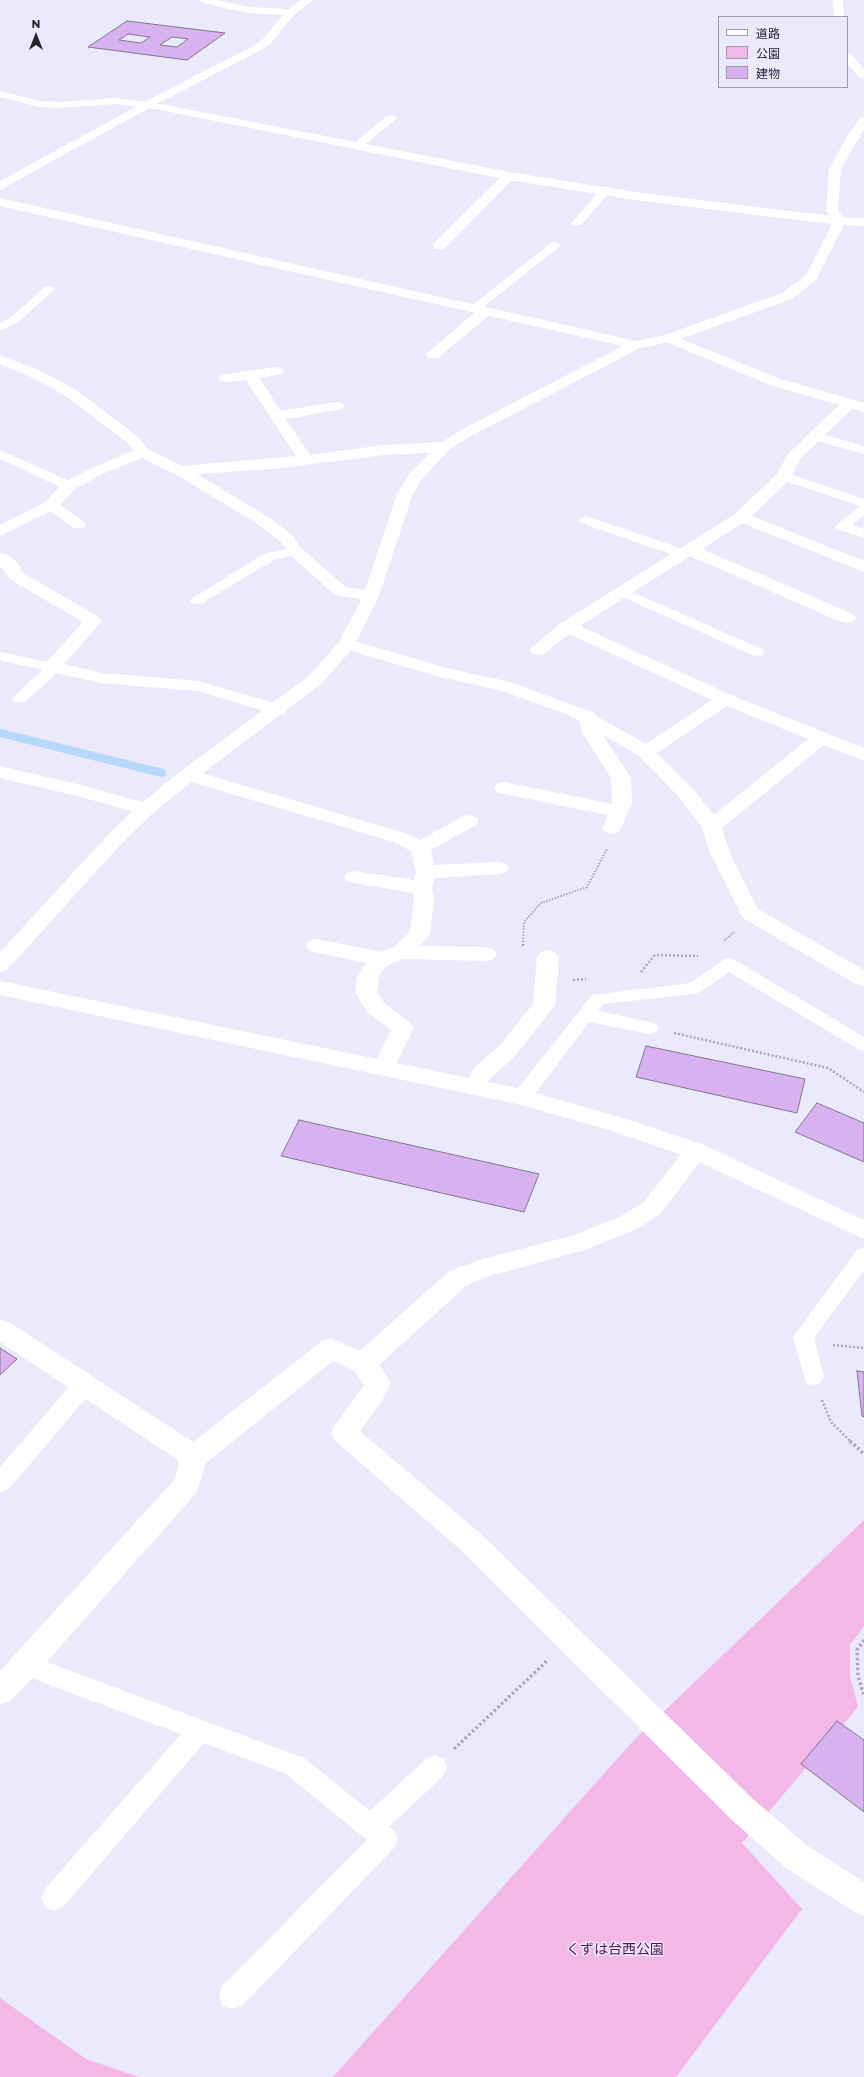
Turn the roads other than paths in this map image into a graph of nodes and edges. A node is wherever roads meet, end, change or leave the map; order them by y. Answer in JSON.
{"nodes":[{"id":1,"x":204,"y":0,"type":"edge"},
{"id":2,"x":308,"y":0,"type":"edge"},
{"id":3,"x":838,"y":0,"type":"edge"},
{"id":4,"x":291,"y":12,"type":"junction"},
{"id":5,"x":839,"y":16,"type":"edge"},
{"id":6,"x":848,"y":57,"type":"edge"},
{"id":7,"x":864,"y":76,"type":"edge"},
{"id":8,"x":0,"y":94,"type":"edge"},
{"id":9,"x":147,"y":105,"type":"junction"},
{"id":10,"x":391,"y":118,"type":"dead end"},
{"id":11,"x":864,"y":120,"type":"edge"},
{"id":12,"x":358,"y":145,"type":"junction"},
{"id":13,"x":509,"y":176,"type":"junction"},
{"id":14,"x":0,"y":186,"type":"edge"},
{"id":15,"x":604,"y":192,"type":"junction"},
{"id":16,"x":0,"y":202,"type":"edge"},
{"id":17,"x":840,"y":221,"type":"junction"},
{"id":18,"x":864,"y":222,"type":"edge"},
{"id":19,"x":577,"y":224,"type":"dead end"},
{"id":20,"x":554,"y":245,"type":"dead end"},
{"id":21,"x":438,"y":246,"type":"dead end"},
{"id":22,"x":49,"y":289,"type":"dead end"},
{"id":23,"x":479,"y":310,"type":"junction"},
{"id":24,"x":0,"y":328,"type":"edge"},
{"id":25,"x":669,"y":338,"type":"junction"},
{"id":26,"x":636,"y":345,"type":"junction"},
{"id":27,"x":433,"y":355,"type":"dead end"},
{"id":28,"x":0,"y":359,"type":"edge"},
{"id":29,"x":277,"y":371,"type":"dead end"},
{"id":30,"x":250,"y":375,"type":"junction"},
{"id":31,"x":226,"y":378,"type":"dead end"},
{"id":32,"x":337,"y":406,"type":"dead end"},
{"id":33,"x":856,"y":406,"type":"edge"},
{"id":34,"x":277,"y":416,"type":"junction"},
{"id":35,"x":816,"y":436,"type":"junction"},
{"id":36,"x":444,"y":447,"type":"junction"},
{"id":37,"x":864,"y":450,"type":"edge"},
{"id":38,"x":143,"y":452,"type":"junction"},
{"id":39,"x":0,"y":454,"type":"edge"},
{"id":40,"x":306,"y":460,"type":"junction"},
{"id":41,"x":180,"y":471,"type":"junction"},
{"id":42,"x":784,"y":476,"type":"junction"},
{"id":43,"x":69,"y":486,"type":"junction"},
{"id":44,"x":864,"y":503,"type":"edge"},
{"id":45,"x":51,"y":505,"type":"junction"},
{"id":46,"x":864,"y":509,"type":"edge"},
{"id":47,"x":741,"y":517,"type":"junction"},
{"id":48,"x":586,"y":520,"type":"dead end"},
{"id":49,"x":79,"y":525,"type":"dead end"},
{"id":50,"x":0,"y":531,"type":"edge"},
{"id":51,"x":864,"y":534,"type":"edge"},
{"id":52,"x":294,"y":550,"type":"junction"},
{"id":53,"x":687,"y":552,"type":"junction"},
{"id":54,"x":0,"y":558,"type":"edge"},
{"id":55,"x":864,"y":567,"type":"edge"},
{"id":56,"x":17,"y":576,"type":"junction"},
{"id":57,"x":0,"y":582,"type":"edge"},
{"id":58,"x":623,"y":592,"type":"junction"},
{"id":59,"x":371,"y":596,"type":"junction"},
{"id":60,"x":197,"y":600,"type":"dead end"},
{"id":61,"x":847,"y":618,"type":"dead end"},
{"id":62,"x":567,"y":627,"type":"junction"},
{"id":63,"x":347,"y":644,"type":"junction"},
{"id":64,"x":538,"y":650,"type":"dead end"},
{"id":65,"x":757,"y":652,"type":"dead end"},
{"id":66,"x":0,"y":656,"type":"edge"},
{"id":67,"x":52,"y":667,"type":"junction"},
{"id":68,"x":19,"y":699,"type":"dead end"},
{"id":69,"x":725,"y":699,"type":"junction"},
{"id":70,"x":278,"y":710,"type":"junction"},
{"id":71,"x":589,"y":718,"type":"junction"},
{"id":72,"x":820,"y":739,"type":"junction"},
{"id":73,"x":646,"y":752,"type":"junction"},
{"id":74,"x":864,"y":755,"type":"edge"},
{"id":75,"x":0,"y":772,"type":"edge"},
{"id":76,"x":188,"y":775,"type":"junction"},
{"id":77,"x":504,"y":788,"type":"dead end"},
{"id":78,"x":146,"y":809,"type":"junction"},
{"id":79,"x":469,"y":821,"type":"dead end"},
{"id":80,"x":712,"y":826,"type":"junction"},
{"id":81,"x":420,"y":848,"type":"junction"},
{"id":82,"x":499,"y":868,"type":"dead end"},
{"id":83,"x":354,"y":877,"type":"dead end"},
{"id":84,"x":424,"y":880,"type":"junction"},
{"id":85,"x":316,"y":946,"type":"dead end"},
{"id":86,"x":486,"y":954,"type":"dead end"},
{"id":87,"x":392,"y":956,"type":"junction"},
{"id":88,"x":0,"y":965,"type":"edge"},
{"id":89,"x":547,"y":968,"type":"road end"},
{"id":90,"x":864,"y":979,"type":"edge"},
{"id":91,"x":0,"y":988,"type":"edge"},
{"id":92,"x":585,"y":1014,"type":"junction"},
{"id":93,"x":650,"y":1028,"type":"road end"},
{"id":94,"x":864,"y":1045,"type":"edge"},
{"id":95,"x":384,"y":1067,"type":"junction"},
{"id":96,"x":475,"y":1086,"type":"junction"},
{"id":97,"x":522,"y":1097,"type":"junction"},
{"id":98,"x":696,"y":1151,"type":"junction"},
{"id":99,"x":864,"y":1230,"type":"edge"},
{"id":100,"x":864,"y":1255,"type":"edge"},
{"id":101,"x":0,"y":1329,"type":"edge"},
{"id":102,"x":363,"y":1364,"type":"junction"},
{"id":103,"x":813,"y":1377,"type":"road end"},
{"id":104,"x":84,"y":1385,"type":"junction"},
{"id":105,"x":194,"y":1457,"type":"junction"},
{"id":106,"x":0,"y":1483,"type":"edge"},
{"id":107,"x":26,"y":1665,"type":"junction"},
{"id":108,"x":0,"y":1691,"type":"edge"},
{"id":109,"x":200,"y":1730,"type":"junction"},
{"id":110,"x":435,"y":1767,"type":"road end"},
{"id":111,"x":370,"y":1828,"type":"junction"},
{"id":112,"x":54,"y":1898,"type":"dead end"},
{"id":113,"x":864,"y":1900,"type":"edge"},
{"id":114,"x":232,"y":1996,"type":"dead end"}],
"edges":[{"from":1,"to":4,"type":"street"},
{"from":2,"to":4,"type":"street"},
{"from":3,"to":5,"type":"street"},
{"from":4,"to":9,"type":"street"},
{"from":6,"to":7,"type":"street"},
{"from":8,"to":9,"type":"street"},
{"from":9,"to":12,"type":"street"},
{"from":9,"to":14,"type":"street"},
{"from":10,"to":12,"type":"street"},
{"from":11,"to":17,"type":"street"},
{"from":12,"to":13,"type":"street"},
{"from":13,"to":15,"type":"street"},
{"from":13,"to":21,"type":"street"},
{"from":15,"to":17,"type":"street"},
{"from":15,"to":19,"type":"lane"},
{"from":16,"to":23,"type":"street"},
{"from":17,"to":18,"type":"street"},
{"from":17,"to":25,"type":"street"},
{"from":20,"to":23,"type":"lane"},
{"from":22,"to":24,"type":"lane"},
{"from":23,"to":26,"type":"street"},
{"from":23,"to":27,"type":"street"},
{"from":25,"to":26,"type":"street"},
{"from":25,"to":33,"type":"street"},
{"from":26,"to":36,"type":"street"},
{"from":28,"to":38,"type":"street"},
{"from":29,"to":30,"type":"street"},
{"from":30,"to":31,"type":"street"},
{"from":30,"to":34,"type":"street"},
{"from":32,"to":34,"type":"street"},
{"from":33,"to":35,"type":"street"},
{"from":34,"to":40,"type":"street"},
{"from":35,"to":37,"type":"lane"},
{"from":35,"to":42,"type":"street"},
{"from":36,"to":40,"type":"street"},
{"from":36,"to":59,"type":"street"},
{"from":38,"to":41,"type":"street"},
{"from":38,"to":43,"type":"street"},
{"from":39,"to":43,"type":"lane"},
{"from":40,"to":41,"type":"street"},
{"from":41,"to":52,"type":"street"},
{"from":42,"to":44,"type":"lane"},
{"from":42,"to":47,"type":"street"},
{"from":43,"to":45,"type":"street"},
{"from":45,"to":49,"type":"lane"},
{"from":45,"to":50,"type":"street"},
{"from":46,"to":51,"type":"lane"},
{"from":47,"to":53,"type":"street"},
{"from":47,"to":55,"type":"street"},
{"from":48,"to":53,"type":"lane"},
{"from":52,"to":59,"type":"street"},
{"from":52,"to":60,"type":"lane"},
{"from":53,"to":58,"type":"street"},
{"from":53,"to":61,"type":"street"},
{"from":54,"to":56,"type":"street"},
{"from":56,"to":57,"type":"street"},
{"from":56,"to":67,"type":"street"},
{"from":58,"to":62,"type":"street"},
{"from":58,"to":65,"type":"lane"},
{"from":59,"to":63,"type":"street"},
{"from":62,"to":64,"type":"street"},
{"from":62,"to":69,"type":"street"},
{"from":63,"to":70,"type":"street"},
{"from":63,"to":71,"type":"street"},
{"from":66,"to":67,"type":"lane"},
{"from":67,"to":68,"type":"lane"},
{"from":67,"to":70,"type":"street"},
{"from":69,"to":72,"type":"street"},
{"from":69,"to":73,"type":"street"},
{"from":70,"to":76,"type":"street"},
{"from":71,"to":73,"type":"street"},
{"from":71,"to":77,"type":"street"},
{"from":72,"to":74,"type":"street"},
{"from":72,"to":80,"type":"street"},
{"from":73,"to":80,"type":"street"},
{"from":75,"to":78,"type":"street"},
{"from":76,"to":78,"type":"street"},
{"from":76,"to":81,"type":"street"},
{"from":78,"to":88,"type":"street"},
{"from":79,"to":81,"type":"street"},
{"from":80,"to":90,"type":"street"},
{"from":81,"to":84,"type":"street"},
{"from":82,"to":84,"type":"street"},
{"from":83,"to":84,"type":"street"},
{"from":84,"to":87,"type":"street"},
{"from":85,"to":87,"type":"street"},
{"from":86,"to":87,"type":"street"},
{"from":87,"to":95,"type":"street"},
{"from":89,"to":96,"type":"street"},
{"from":91,"to":95,"type":"street"},
{"from":92,"to":93,"type":"lane"},
{"from":92,"to":94,"type":"lane"},
{"from":92,"to":97,"type":"lane"},
{"from":95,"to":96,"type":"street"},
{"from":96,"to":97,"type":"street"},
{"from":97,"to":98,"type":"street"},
{"from":98,"to":99,"type":"street"},
{"from":98,"to":102,"type":"street"},
{"from":100,"to":103,"type":"lane"},
{"from":101,"to":104,"type":"street"},
{"from":102,"to":105,"type":"street"},
{"from":102,"to":113,"type":"street"},
{"from":104,"to":105,"type":"street"},
{"from":104,"to":106,"type":"lane"},
{"from":105,"to":107,"type":"street"},
{"from":107,"to":108,"type":"street"},
{"from":107,"to":109,"type":"lane"},
{"from":109,"to":111,"type":"lane"},
{"from":109,"to":112,"type":"lane"},
{"from":110,"to":111,"type":"lane"},
{"from":111,"to":114,"type":"lane"}]}
